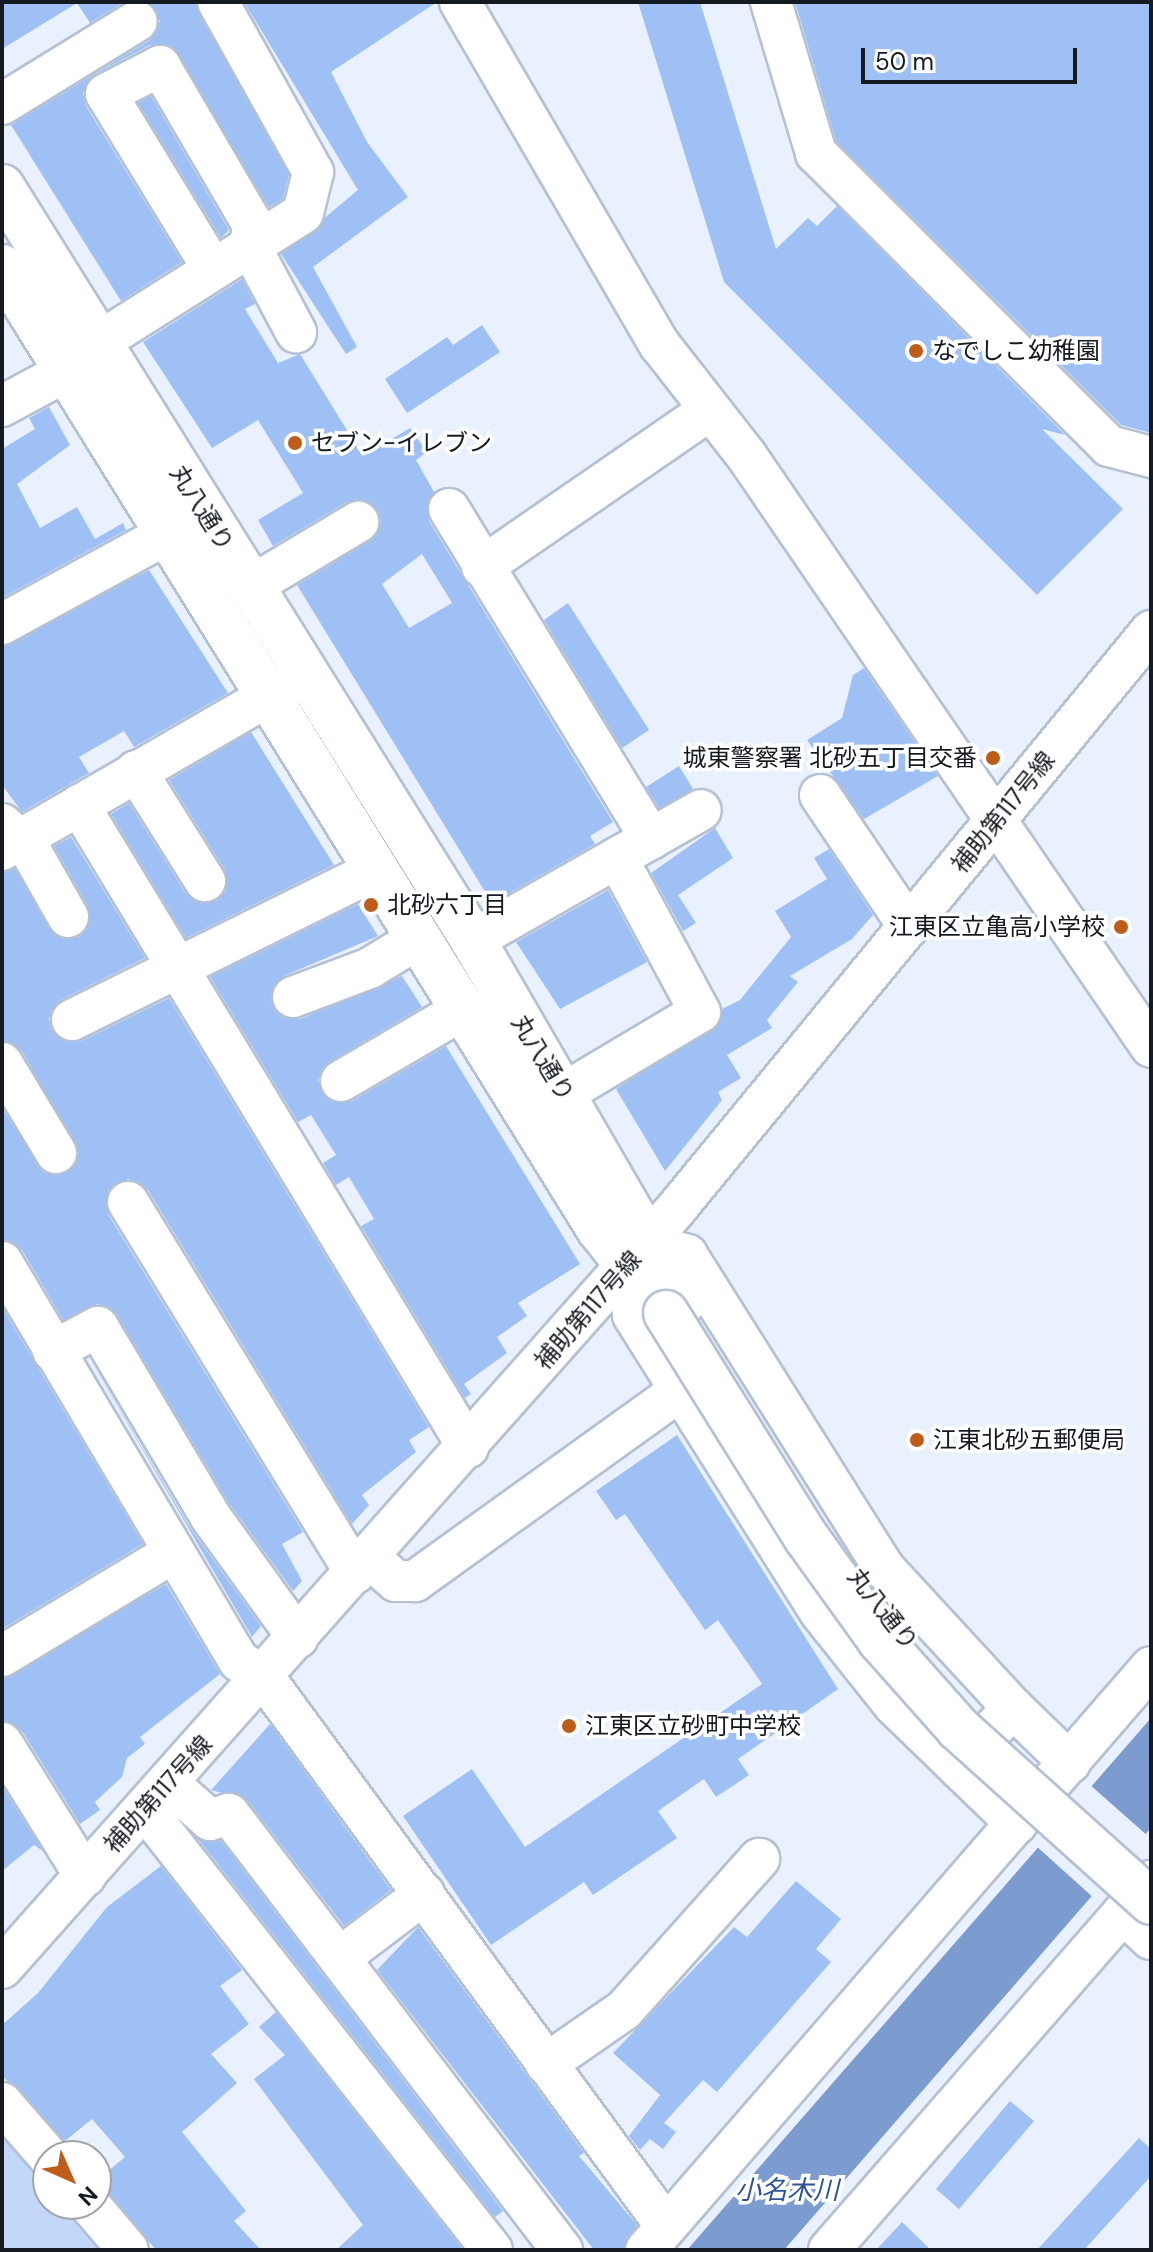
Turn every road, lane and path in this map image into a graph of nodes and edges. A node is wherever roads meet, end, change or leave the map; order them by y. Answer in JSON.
{"nodes":[{"id":1,"x":218,"y":2,"type":"edge"},
{"id":2,"x":460,"y":2,"type":"edge"},
{"id":3,"x":771,"y":2,"type":"edge"},
{"id":4,"x":137,"y":21,"type":"dead end"},
{"id":5,"x":2,"y":104,"type":"edge"},
{"id":6,"x":2,"y":187,"type":"edge"},
{"id":7,"x":250,"y":246,"type":"junction"},
{"id":8,"x":2,"y":267,"type":"edge"},
{"id":9,"x":213,"y":269,"type":"junction"},
{"id":10,"x":296,"y":332,"type":"dead end"},
{"id":11,"x":99,"y":342,"type":"junction"},
{"id":12,"x":67,"y":371,"type":"junction"},
{"id":13,"x":2,"y":406,"type":"edge"},
{"id":14,"x":710,"y":410,"type":"junction"},
{"id":15,"x":1151,"y":457,"type":"edge"},
{"id":16,"x":449,"y":509,"type":"dead end"},
{"id":17,"x":358,"y":522,"type":"dead end"},
{"id":18,"x":167,"y":534,"type":"junction"},
{"id":19,"x":482,"y":567,"type":"junction"},
{"id":20,"x":251,"y":586,"type":"junction"},
{"id":21,"x":2,"y":624,"type":"edge"},
{"id":22,"x":1151,"y":631,"type":"edge"},
{"id":23,"x":306,"y":674,"type":"junction"},
{"id":24,"x":269,"y":696,"type":"junction"},
{"id":25,"x":136,"y":771,"type":"junction"},
{"id":26,"x":820,"y":795,"type":"dead end"},
{"id":27,"x":79,"y":805,"type":"junction"},
{"id":28,"x":701,"y":810,"type":"dead end"},
{"id":29,"x":993,"y":824,"type":"junction"},
{"id":30,"x":7,"y":838,"type":"edge"},
{"id":31,"x":634,"y":849,"type":"junction"},
{"id":32,"x":377,"y":869,"type":"junction"},
{"id":33,"x":205,"y":881,"type":"dead end"},
{"id":34,"x":68,"y":917,"type":"dead end"},
{"id":35,"x":909,"y":927,"type":"junction"},
{"id":36,"x":419,"y":938,"type":"junction"},
{"id":37,"x":473,"y":940,"type":"junction"},
{"id":38,"x":176,"y":968,"type":"junction"},
{"id":39,"x":293,"y":997,"type":"dead end"},
{"id":40,"x":464,"y":1009,"type":"junction"},
{"id":41,"x":72,"y":1020,"type":"dead end"},
{"id":42,"x":1151,"y":1047,"type":"edge"},
{"id":43,"x":2,"y":1063,"type":"edge"},
{"id":44,"x":341,"y":1081,"type":"dead end"},
{"id":45,"x":564,"y":1093,"type":"junction"},
{"id":46,"x":56,"y":1153,"type":"dead end"},
{"id":47,"x":128,"y":1202,"type":"dead end"},
{"id":48,"x":638,"y":1253,"type":"junction"},
{"id":49,"x":2,"y":1262,"type":"edge"},
{"id":50,"x":674,"y":1308,"type":"junction"},
{"id":51,"x":15,"y":1315,"type":"edge"},
{"id":52,"x":53,"y":1351,"type":"junction"},
{"id":53,"x":679,"y":1391,"type":"junction"},
{"id":54,"x":468,"y":1447,"type":"junction"},
{"id":55,"x":173,"y":1553,"type":"junction"},
{"id":56,"x":362,"y":1565,"type":"junction"},
{"id":57,"x":298,"y":1638,"type":"junction"},
{"id":58,"x":2,"y":1656,"type":"edge"},
{"id":59,"x":1151,"y":1667,"type":"edge"},
{"id":60,"x":263,"y":1676,"type":"junction"},
{"id":61,"x":1013,"y":1708,"type":"junction"},
{"id":62,"x":4,"y":1750,"type":"edge"},
{"id":63,"x":1070,"y":1763,"type":"junction"},
{"id":64,"x":957,"y":1766,"type":"junction"},
{"id":65,"x":156,"y":1796,"type":"junction"},
{"id":66,"x":1017,"y":1824,"type":"junction"},
{"id":67,"x":759,"y":1859,"type":"dead end"},
{"id":68,"x":85,"y":1876,"type":"junction"},
{"id":69,"x":1151,"y":1878,"type":"edge"},
{"id":70,"x":424,"y":1894,"type":"junction"},
{"id":71,"x":1142,"y":1918,"type":"edge"},
{"id":72,"x":342,"y":1956,"type":"junction"},
{"id":73,"x":2,"y":1968,"type":"edge"},
{"id":74,"x":546,"y":2064,"type":"junction"},
{"id":75,"x":2,"y":2103,"type":"edge"},
{"id":76,"x":34,"y":2140,"type":"edge"},
{"id":77,"x":103,"y":2220,"type":"edge"},
{"id":78,"x":656,"y":2238,"type":"edge"},
{"id":79,"x":128,"y":2250,"type":"edge"},
{"id":80,"x":492,"y":2250,"type":"edge"},
{"id":81,"x":562,"y":2250,"type":"edge"},
{"id":82,"x":829,"y":2250,"type":"edge"}],
"edges":[{"from":1,"to":7,"type":"street"},
{"from":2,"to":14,"type":"street"},
{"from":3,"to":15,"type":"street"},
{"from":4,"to":5,"type":"street"},
{"from":6,"to":11,"type":"main road","name":"丸八通り"},
{"from":7,"to":9,"type":"street"},
{"from":7,"to":9,"type":"street"},
{"from":7,"to":10,"type":"street"},
{"from":8,"to":12,"type":"main road","name":"丸八通り"},
{"from":9,"to":11,"type":"street"},
{"from":11,"to":20,"type":"main road","name":"丸八通り"},
{"from":12,"to":13,"type":"street"},
{"from":12,"to":18,"type":"main road","name":"丸八通り"},
{"from":14,"to":19,"type":"street"},
{"from":14,"to":29,"type":"street"},
{"from":16,"to":19,"type":"street"},
{"from":17,"to":20,"type":"street"},
{"from":18,"to":21,"type":"street"},
{"from":18,"to":24,"type":"main road","name":"丸八通り"},
{"from":19,"to":31,"type":"street"},
{"from":20,"to":23,"type":"main road","name":"丸八通り"},
{"from":22,"to":29,"type":"street","name":"補助第117号線"},
{"from":23,"to":24,"type":"street"},
{"from":23,"to":37,"type":"main road","name":"丸八通り"},
{"from":24,"to":25,"type":"street"},
{"from":24,"to":32,"type":"main road","name":"丸八通り"},
{"from":25,"to":27,"type":"street"},
{"from":25,"to":33,"type":"street"},
{"from":26,"to":35,"type":"street"},
{"from":27,"to":30,"type":"street"},
{"from":27,"to":38,"type":"street"},
{"from":28,"to":31,"type":"street"},
{"from":29,"to":35,"type":"street","name":"補助第117号線"},
{"from":29,"to":42,"type":"street"},
{"from":30,"to":34,"type":"street"},
{"from":31,"to":37,"type":"street"},
{"from":31,"to":45,"type":"street"},
{"from":32,"to":36,"type":"main road","name":"丸八通り"},
{"from":32,"to":38,"type":"street"},
{"from":35,"to":48,"type":"street","name":"補助第117号線"},
{"from":36,"to":39,"type":"street"},
{"from":36,"to":40,"type":"main road","name":"丸八通り"},
{"from":37,"to":45,"type":"main road","name":"丸八通り"},
{"from":38,"to":41,"type":"street"},
{"from":38,"to":54,"type":"street"},
{"from":40,"to":44,"type":"street"},
{"from":40,"to":48,"type":"main road","name":"丸八通り"},
{"from":43,"to":46,"type":"street"},
{"from":45,"to":48,"type":"main road","name":"丸八通り"},
{"from":47,"to":56,"type":"street"},
{"from":48,"to":50,"type":"main road","name":"丸八通り"},
{"from":48,"to":53,"type":"street"},
{"from":48,"to":54,"type":"street","name":"補助第117号線"},
{"from":48,"to":61,"type":"street"},
{"from":49,"to":51,"type":"street"},
{"from":50,"to":69,"type":"main road","name":"丸八通り"},
{"from":50,"to":71,"type":"main road","name":"丸八通り","bridge":true},
{"from":51,"to":52,"type":"street"},
{"from":52,"to":55,"type":"street"},
{"from":52,"to":57,"type":"street"},
{"from":53,"to":56,"type":"street"},
{"from":53,"to":64,"type":"street"},
{"from":54,"to":56,"type":"street","name":"補助第117号線"},
{"from":55,"to":58,"type":"street"},
{"from":55,"to":60,"type":"street"},
{"from":56,"to":57,"type":"street","name":"補助第117号線"},
{"from":57,"to":60,"type":"street","name":"補助第117号線"},
{"from":59,"to":63,"type":"street"},
{"from":60,"to":65,"type":"street","name":"補助第117号線"},
{"from":60,"to":70,"type":"street"},
{"from":61,"to":63,"type":"street"},
{"from":61,"to":64,"type":"street"},
{"from":62,"to":68,"type":"street"},
{"from":63,"to":66,"type":"street"},
{"from":64,"to":66,"type":"street"},
{"from":65,"to":68,"type":"street","name":"補助第117号線"},
{"from":65,"to":72,"type":"street"},
{"from":65,"to":80,"type":"street"},
{"from":66,"to":78,"type":"street"},
{"from":67,"to":74,"type":"street"},
{"from":68,"to":73,"type":"street","name":"補助第117号線"},
{"from":69,"to":71,"type":"street"},
{"from":70,"to":72,"type":"street"},
{"from":70,"to":74,"type":"street"},
{"from":71,"to":82,"type":"street"},
{"from":72,"to":81,"type":"street"},
{"from":74,"to":78,"type":"street"},
{"from":75,"to":76,"type":"street"},
{"from":77,"to":79,"type":"street"}]}
